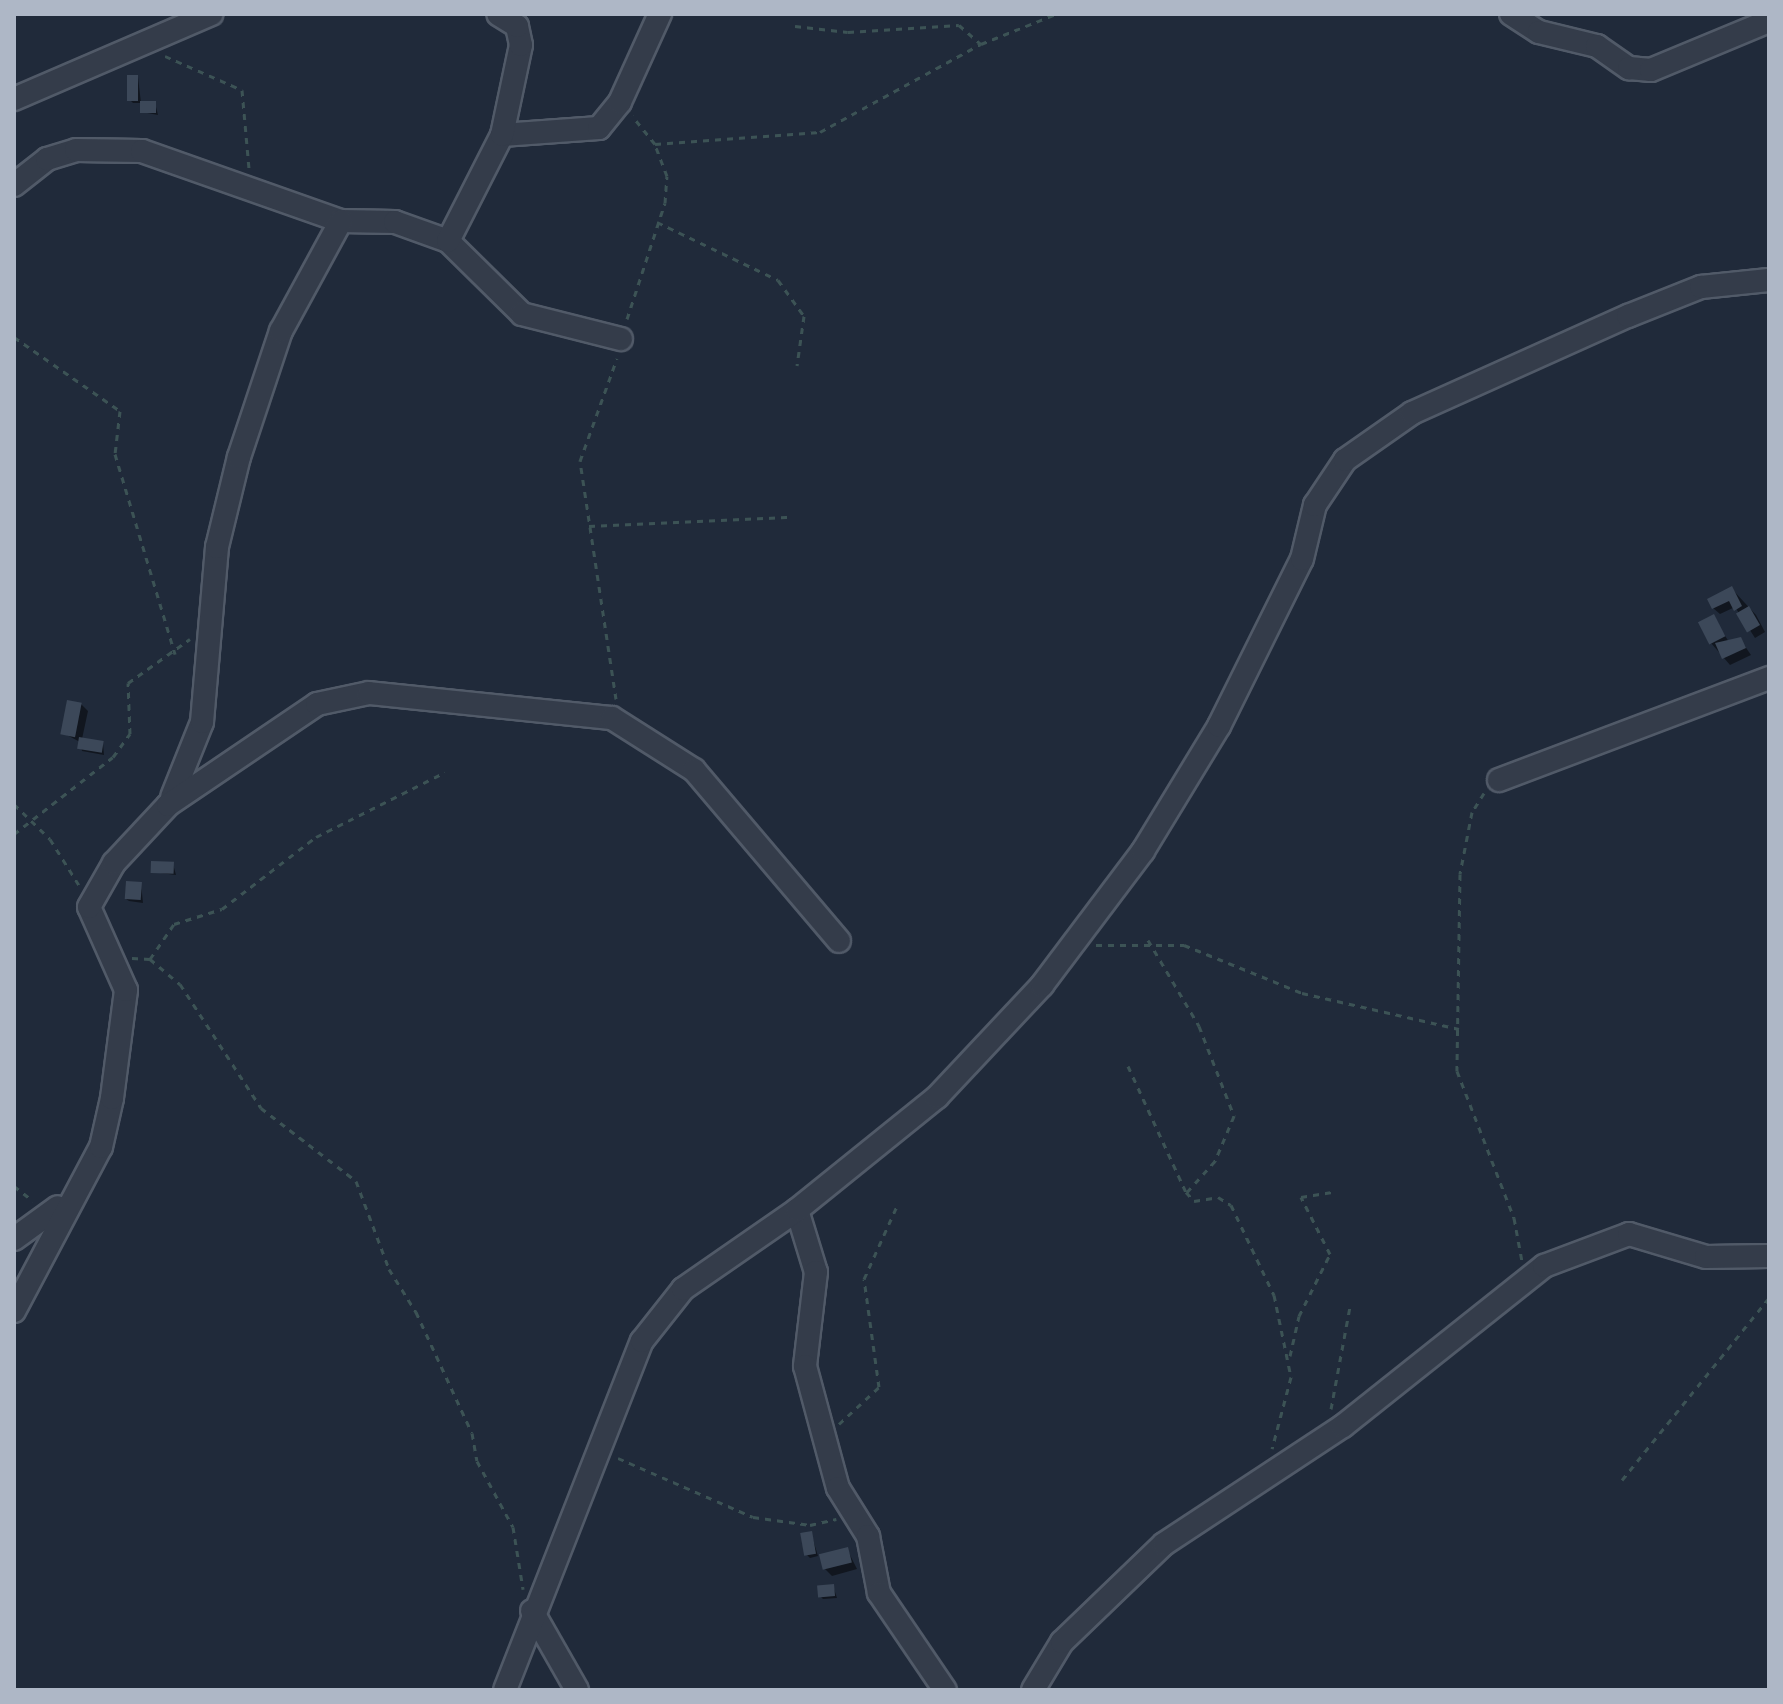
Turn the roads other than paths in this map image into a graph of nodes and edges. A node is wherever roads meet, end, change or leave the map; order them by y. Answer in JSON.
{"nodes":[{"id":1,"x":211,"y":14,"type":"edge"},
{"id":2,"x":498,"y":14,"type":"edge"},
{"id":3,"x":660,"y":14,"type":"edge"},
{"id":4,"x":1511,"y":14,"type":"edge"},
{"id":5,"x":1769,"y":21,"type":"edge"},
{"id":6,"x":14,"y":99,"type":"edge"},
{"id":7,"x":502,"y":135,"type":"junction"},
{"id":8,"x":14,"y":185,"type":"edge"},
{"id":9,"x":341,"y":221,"type":"junction"},
{"id":10,"x":448,"y":241,"type":"junction"},
{"id":11,"x":1769,"y":280,"type":"edge"},
{"id":12,"x":621,"y":339,"type":"road end"},
{"id":13,"x":1769,"y":678,"type":"edge"},
{"id":14,"x":1499,"y":780,"type":"road end"},
{"id":15,"x":168,"y":805,"type":"junction"},
{"id":16,"x":839,"y":941,"type":"dead end"},
{"id":17,"x":68,"y":1197,"type":"junction"},
{"id":18,"x":797,"y":1210,"type":"junction"},
{"id":19,"x":14,"y":1239,"type":"edge"},
{"id":20,"x":1769,"y":1256,"type":"edge"},
{"id":21,"x":14,"y":1311,"type":"edge"},
{"id":22,"x":532,"y":1611,"type":"junction"},
{"id":23,"x":505,"y":1690,"type":"edge"},
{"id":24,"x":577,"y":1690,"type":"edge"},
{"id":25,"x":945,"y":1690,"type":"edge"},
{"id":26,"x":1033,"y":1690,"type":"edge"}],
"edges":[{"from":1,"to":6,"type":"street"},
{"from":2,"to":7,"type":"street"},
{"from":3,"to":7,"type":"street"},
{"from":4,"to":5,"type":"street"},
{"from":7,"to":10,"type":"street"},
{"from":8,"to":9,"type":"street"},
{"from":9,"to":10,"type":"street"},
{"from":9,"to":15,"type":"street"},
{"from":10,"to":12,"type":"street"},
{"from":11,"to":18,"type":"street"},
{"from":13,"to":14,"type":"street"},
{"from":15,"to":16,"type":"street"},
{"from":15,"to":17,"type":"street"},
{"from":17,"to":19,"type":"street"},
{"from":17,"to":21,"type":"street"},
{"from":18,"to":22,"type":"street"},
{"from":18,"to":25,"type":"street"},
{"from":20,"to":26,"type":"street"},
{"from":22,"to":23,"type":"street"},
{"from":22,"to":24,"type":"street"}]}
